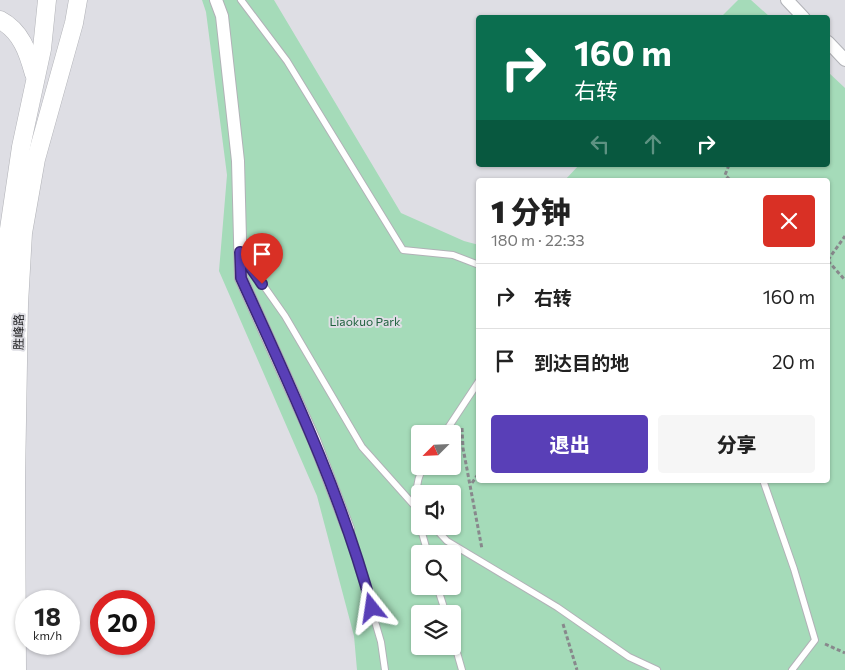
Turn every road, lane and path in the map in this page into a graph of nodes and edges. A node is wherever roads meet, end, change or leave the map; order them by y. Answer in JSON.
{"nodes":[{"id":1,"x":47,"y":0,"type":"edge"},
{"id":2,"x":78,"y":0,"type":"edge"},
{"id":3,"x":216,"y":0,"type":"edge"},
{"id":4,"x":241,"y":0,"type":"edge"},
{"id":5,"x":787,"y":0,"type":"edge"},
{"id":6,"x":801,"y":15,"type":"edge"},
{"id":7,"x":0,"y":20,"type":"edge"},
{"id":8,"x":830,"y":44,"type":"edge"},
{"id":9,"x":845,"y":60,"type":"edge"},
{"id":10,"x":36,"y":78,"type":"junction"},
{"id":11,"x":727,"y":167,"type":"edge"},
{"id":12,"x":728,"y":178,"type":"edge"},
{"id":13,"x":845,"y":236,"type":"edge"},
{"id":14,"x":240,"y":252,"type":"junction"},
{"id":15,"x":830,"y":257,"type":"edge"},
{"id":16,"x":830,"y":262,"type":"edge"},
{"id":17,"x":476,"y":264,"type":"edge"},
{"id":18,"x":845,"y":280,"type":"edge"},
{"id":19,"x":476,"y":385,"type":"edge"},
{"id":20,"x":460,"y":408,"type":"junction"},
{"id":21,"x":450,"y":425,"type":"edge"},
{"id":22,"x":476,"y":477,"type":"edge"},
{"id":23,"x":764,"y":483,"type":"edge"},
{"id":24,"x":471,"y":484,"type":"junction"},
{"id":25,"x":411,"y":502,"type":"edge"},
{"id":26,"x":348,"y":529,"type":"joint"},
{"id":27,"x":441,"y":535,"type":"edge"},
{"id":28,"x":484,"y":562,"type":"junction"},
{"id":29,"x":557,"y":607,"type":"junction"},
{"id":30,"x":815,"y":640,"type":"junction"},
{"id":31,"x":845,"y":653,"type":"edge"},
{"id":32,"x":458,"y":655,"type":"edge"},
{"id":33,"x":2,"y":670,"type":"edge"},
{"id":34,"x":18,"y":670,"type":"edge"},
{"id":35,"x":385,"y":670,"type":"edge"},
{"id":36,"x":462,"y":670,"type":"edge"},
{"id":37,"x":576,"y":670,"type":"edge"},
{"id":38,"x":658,"y":670,"type":"edge"},
{"id":39,"x":792,"y":670,"type":"edge"}],
"edges":[{"from":1,"to":10,"type":"main road","name":"胜峰路"},
{"from":2,"to":34,"type":"main road","name":"胜峰路"},
{"from":3,"to":14,"type":"street"},
{"from":4,"to":17,"type":"lane"},
{"from":5,"to":6,"type":"street"},
{"from":7,"to":10,"type":"main road"},
{"from":8,"to":9,"type":"street"},
{"from":10,"to":33,"type":"main road","name":"胜峰路"},
{"from":11,"to":12,"type":"path"},
{"from":13,"to":15,"type":"path"},
{"from":14,"to":25,"type":"lane"},
{"from":14,"to":26,"type":"street"},
{"from":16,"to":18,"type":"path"},
{"from":19,"to":20,"type":"lane"},
{"from":20,"to":21,"type":"lane"},
{"from":20,"to":24,"type":"path"},
{"from":22,"to":24,"type":"path"},
{"from":23,"to":30,"type":"lane"},
{"from":24,"to":28,"type":"path"},
{"from":26,"to":35,"type":"lane"},
{"from":27,"to":28,"type":"lane"},
{"from":28,"to":29,"type":"lane"},
{"from":29,"to":37,"type":"path"},
{"from":29,"to":38,"type":"lane"},
{"from":30,"to":31,"type":"path"},
{"from":30,"to":39,"type":"lane"},
{"from":32,"to":36,"type":"lane"}]}
